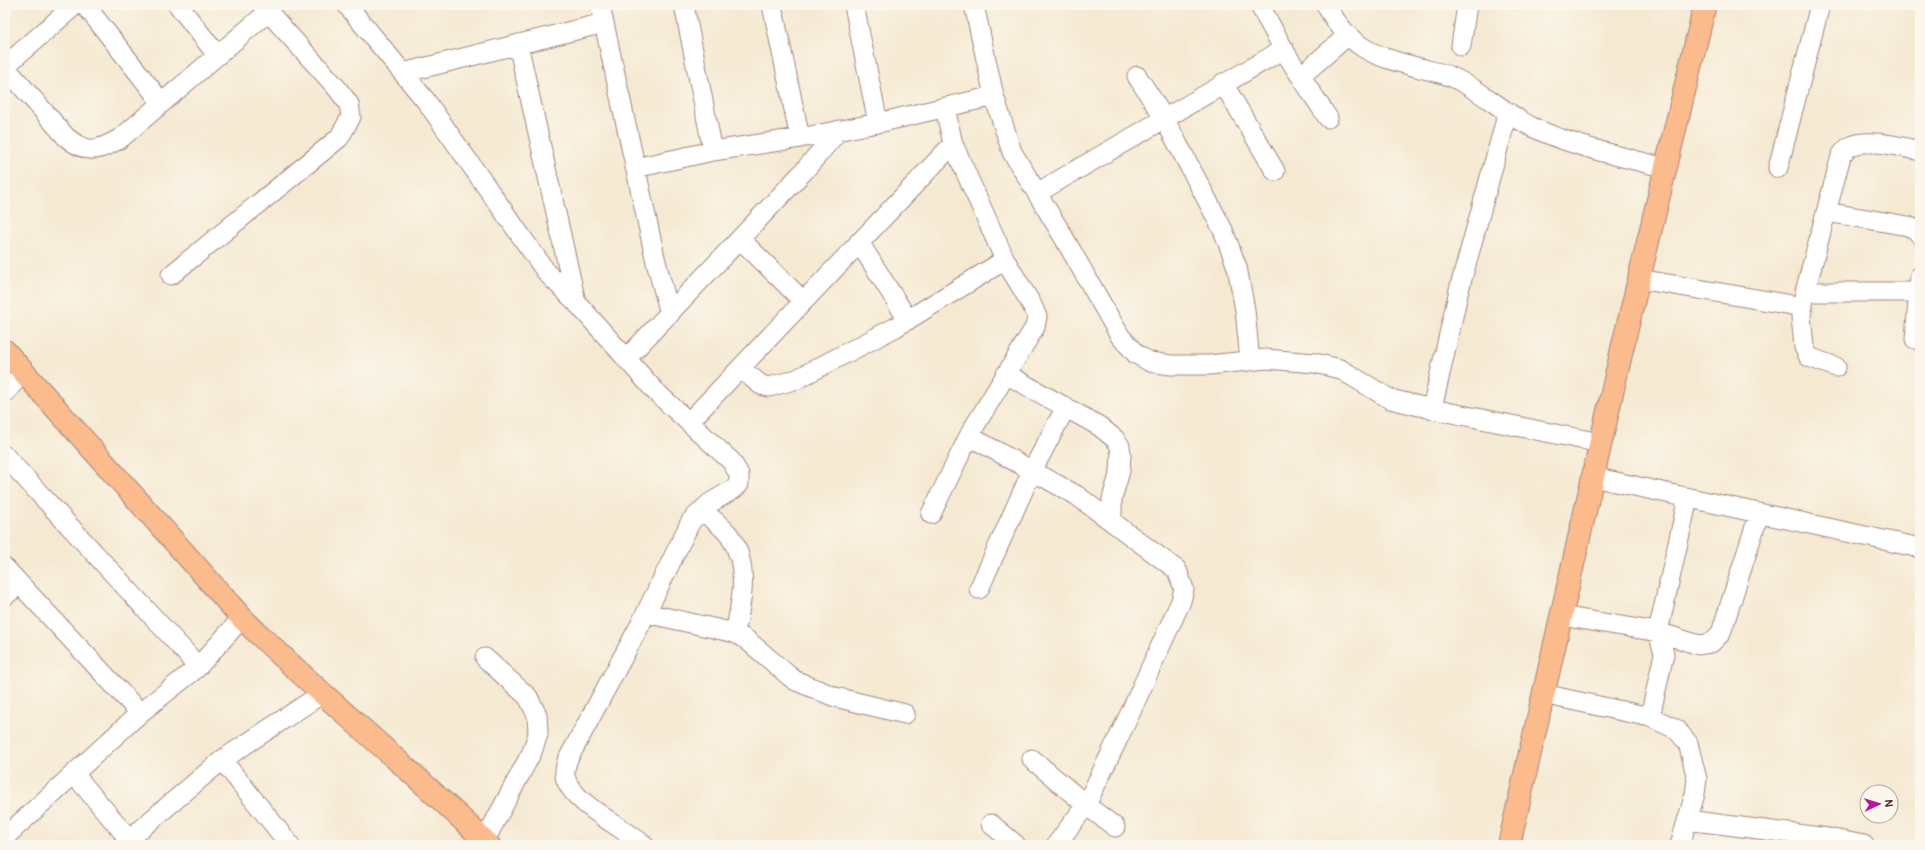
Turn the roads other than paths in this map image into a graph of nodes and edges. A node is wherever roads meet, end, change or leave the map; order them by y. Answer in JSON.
{"nodes":[{"id":1,"x":75,"y":5,"type":"edge"},
{"id":2,"x":85,"y":5,"type":"edge"},
{"id":3,"x":178,"y":5,"type":"edge"},
{"id":4,"x":347,"y":5,"type":"edge"},
{"id":5,"x":684,"y":5,"type":"edge"},
{"id":6,"x":772,"y":5,"type":"edge"},
{"id":7,"x":854,"y":5,"type":"edge"},
{"id":8,"x":974,"y":5,"type":"edge"},
{"id":9,"x":1326,"y":5,"type":"edge"},
{"id":10,"x":1467,"y":5,"type":"edge"},
{"id":11,"x":1705,"y":5,"type":"edge"},
{"id":12,"x":1820,"y":5,"type":"edge"},
{"id":13,"x":1260,"y":6,"type":"edge"},
{"id":14,"x":265,"y":8,"type":"edge"},
{"id":15,"x":602,"y":14,"type":"edge"},
{"id":16,"x":1347,"y":36,"type":"junction"},
{"id":17,"x":518,"y":44,"type":"junction"},
{"id":18,"x":1461,"y":46,"type":"dead end"},
{"id":19,"x":1284,"y":49,"type":"junction"},
{"id":20,"x":217,"y":55,"type":"junction"},
{"id":21,"x":5,"y":66,"type":"edge"},
{"id":22,"x":403,"y":73,"type":"junction"},
{"id":23,"x":1137,"y":76,"type":"dead end"},
{"id":24,"x":1301,"y":76,"type":"junction"},
{"id":25,"x":1223,"y":83,"type":"junction"},
{"id":26,"x":994,"y":96,"type":"junction"},
{"id":27,"x":162,"y":103,"type":"junction"},
{"id":28,"x":945,"y":108,"type":"junction"},
{"id":29,"x":1508,"y":112,"type":"junction"},
{"id":30,"x":1164,"y":118,"type":"junction"},
{"id":31,"x":1328,"y":118,"type":"dead end"},
{"id":32,"x":878,"y":123,"type":"junction"},
{"id":33,"x":839,"y":130,"type":"junction"},
{"id":34,"x":800,"y":138,"type":"junction"},
{"id":35,"x":953,"y":144,"type":"junction"},
{"id":36,"x":714,"y":151,"type":"junction"},
{"id":37,"x":1920,"y":151,"type":"edge"},
{"id":38,"x":635,"y":168,"type":"junction"},
{"id":39,"x":1665,"y":168,"type":"junction"},
{"id":40,"x":1778,"y":168,"type":"dead end"},
{"id":41,"x":1275,"y":171,"type":"dead end"},
{"id":42,"x":1037,"y":193,"type":"junction"},
{"id":43,"x":1826,"y":212,"type":"junction"},
{"id":44,"x":1920,"y":235,"type":"edge"},
{"id":45,"x":740,"y":239,"type":"junction"},
{"id":46,"x":859,"y":242,"type":"junction"},
{"id":47,"x":1005,"y":260,"type":"junction"},
{"id":48,"x":171,"y":275,"type":"dead end"},
{"id":49,"x":1638,"y":279,"type":"junction"},
{"id":50,"x":1919,"y":284,"type":"edge"},
{"id":51,"x":1804,"y":300,"type":"junction"},
{"id":52,"x":803,"y":301,"type":"junction"},
{"id":53,"x":576,"y":302,"type":"junction"},
{"id":54,"x":670,"y":314,"type":"junction"},
{"id":55,"x":908,"y":320,"type":"junction"},
{"id":56,"x":1915,"y":339,"type":"dead end"},
{"id":57,"x":5,"y":351,"type":"edge"},
{"id":58,"x":626,"y":359,"type":"junction"},
{"id":59,"x":1250,"y":361,"type":"junction"},
{"id":60,"x":1836,"y":367,"type":"dead end"},
{"id":61,"x":740,"y":368,"type":"junction"},
{"id":62,"x":23,"y":372,"type":"junction"},
{"id":63,"x":1006,"y":374,"type":"junction"},
{"id":64,"x":5,"y":393,"type":"edge"},
{"id":65,"x":1066,"y":407,"type":"junction"},
{"id":66,"x":1432,"y":409,"type":"junction"},
{"id":67,"x":689,"y":422,"type":"junction"},
{"id":68,"x":969,"y":436,"type":"junction"},
{"id":69,"x":1600,"y":442,"type":"junction"},
{"id":70,"x":5,"y":456,"type":"edge"},
{"id":71,"x":1032,"y":471,"type":"junction"},
{"id":72,"x":1592,"y":478,"type":"junction"},
{"id":73,"x":1688,"y":498,"type":"junction"},
{"id":74,"x":702,"y":510,"type":"junction"},
{"id":75,"x":931,"y":514,"type":"dead end"},
{"id":76,"x":1759,"y":514,"type":"junction"},
{"id":77,"x":1112,"y":522,"type":"junction"},
{"id":78,"x":1920,"y":548,"type":"edge"},
{"id":79,"x":5,"y":568,"type":"edge"},
{"id":80,"x":979,"y":589,"type":"dead end"},
{"id":81,"x":12,"y":590,"type":"edge"},
{"id":82,"x":646,"y":613,"type":"junction"},
{"id":83,"x":1561,"y":616,"type":"junction"},
{"id":84,"x":242,"y":618,"type":"junction"},
{"id":85,"x":1658,"y":632,"type":"junction"},
{"id":86,"x":735,"y":633,"type":"junction"},
{"id":87,"x":486,"y":658,"type":"dead end"},
{"id":88,"x":197,"y":668,"type":"junction"},
{"id":89,"x":323,"y":693,"type":"junction"},
{"id":90,"x":1543,"y":694,"type":"junction"},
{"id":91,"x":140,"y":713,"type":"junction"},
{"id":92,"x":905,"y":714,"type":"dead end"},
{"id":93,"x":1650,"y":717,"type":"junction"},
{"id":94,"x":1032,"y":759,"type":"dead end"},
{"id":95,"x":222,"y":760,"type":"junction"},
{"id":96,"x":74,"y":774,"type":"junction"},
{"id":97,"x":1086,"y":805,"type":"junction"},
{"id":98,"x":1687,"y":820,"type":"junction"},
{"id":99,"x":991,"y":824,"type":"dead end"},
{"id":100,"x":1115,"y":827,"type":"dead end"},
{"id":101,"x":6,"y":835,"type":"edge"},
{"id":102,"x":125,"y":842,"type":"edge"},
{"id":103,"x":281,"y":842,"type":"edge"},
{"id":104,"x":487,"y":843,"type":"edge"},
{"id":105,"x":644,"y":845,"type":"edge"},
{"id":106,"x":1016,"y":845,"type":"edge"},
{"id":107,"x":1056,"y":845,"type":"edge"},
{"id":108,"x":1509,"y":845,"type":"edge"},
{"id":109,"x":1680,"y":845,"type":"edge"},
{"id":110,"x":1862,"y":845,"type":"edge"}],
"edges":[{"from":1,"to":21,"type":"street"},
{"from":2,"to":27,"type":"street"},
{"from":3,"to":20,"type":"street"},
{"from":4,"to":22,"type":"street"},
{"from":5,"to":36,"type":"street"},
{"from":6,"to":34,"type":"street"},
{"from":7,"to":32,"type":"street"},
{"from":8,"to":26,"type":"street"},
{"from":9,"to":16,"type":"street"},
{"from":10,"to":18,"type":"street"},
{"from":11,"to":39,"type":"main road"},
{"from":12,"to":40,"type":"street"},
{"from":13,"to":19,"type":"street"},
{"from":14,"to":20,"type":"street"},
{"from":14,"to":48,"type":"street"},
{"from":15,"to":17,"type":"street"},
{"from":15,"to":38,"type":"street"},
{"from":16,"to":24,"type":"street"},
{"from":16,"to":29,"type":"street"},
{"from":17,"to":22,"type":"street"},
{"from":17,"to":53,"type":"street"},
{"from":19,"to":24,"type":"street"},
{"from":19,"to":25,"type":"street"},
{"from":20,"to":27,"type":"street"},
{"from":21,"to":27,"type":"street"},
{"from":22,"to":53,"type":"street"},
{"from":23,"to":30,"type":"street"},
{"from":24,"to":31,"type":"street"},
{"from":25,"to":30,"type":"street"},
{"from":25,"to":41,"type":"street"},
{"from":26,"to":28,"type":"street"},
{"from":26,"to":42,"type":"street"},
{"from":28,"to":32,"type":"street"},
{"from":28,"to":35,"type":"street"},
{"from":29,"to":39,"type":"street"},
{"from":29,"to":66,"type":"street"},
{"from":30,"to":42,"type":"street"},
{"from":30,"to":59,"type":"street"},
{"from":32,"to":33,"type":"street"},
{"from":33,"to":34,"type":"street"},
{"from":33,"to":45,"type":"street"},
{"from":34,"to":36,"type":"street"},
{"from":35,"to":46,"type":"street"},
{"from":35,"to":47,"type":"street"},
{"from":36,"to":38,"type":"street"},
{"from":37,"to":43,"type":"street"},
{"from":38,"to":54,"type":"street"},
{"from":39,"to":49,"type":"main road"},
{"from":42,"to":59,"type":"street"},
{"from":43,"to":44,"type":"street"},
{"from":43,"to":51,"type":"street"},
{"from":45,"to":52,"type":"street"},
{"from":45,"to":54,"type":"street"},
{"from":46,"to":52,"type":"street"},
{"from":46,"to":55,"type":"street"},
{"from":47,"to":55,"type":"street"},
{"from":47,"to":63,"type":"street"},
{"from":49,"to":51,"type":"street"},
{"from":49,"to":69,"type":"main road"},
{"from":50,"to":51,"type":"street"},
{"from":50,"to":56,"type":"street"},
{"from":51,"to":60,"type":"street"},
{"from":52,"to":61,"type":"street"},
{"from":53,"to":58,"type":"street"},
{"from":54,"to":58,"type":"street"},
{"from":55,"to":61,"type":"street"},
{"from":57,"to":62,"type":"main road"},
{"from":58,"to":67,"type":"street"},
{"from":59,"to":66,"type":"street"},
{"from":61,"to":67,"type":"street"},
{"from":62,"to":64,"type":"street"},
{"from":62,"to":84,"type":"main road"},
{"from":63,"to":65,"type":"street"},
{"from":63,"to":68,"type":"street"},
{"from":65,"to":71,"type":"street"},
{"from":65,"to":77,"type":"street"},
{"from":66,"to":69,"type":"street"},
{"from":67,"to":74,"type":"street"},
{"from":68,"to":71,"type":"street"},
{"from":68,"to":75,"type":"street"},
{"from":69,"to":72,"type":"main road"},
{"from":70,"to":88,"type":"street"},
{"from":71,"to":77,"type":"street"},
{"from":71,"to":80,"type":"street"},
{"from":72,"to":73,"type":"street"},
{"from":72,"to":83,"type":"main road"},
{"from":73,"to":76,"type":"street"},
{"from":73,"to":85,"type":"street"},
{"from":74,"to":82,"type":"street"},
{"from":74,"to":86,"type":"street"},
{"from":76,"to":78,"type":"street"},
{"from":76,"to":85,"type":"street"},
{"from":77,"to":97,"type":"street"},
{"from":79,"to":81,"type":"street"},
{"from":81,"to":91,"type":"street"},
{"from":82,"to":86,"type":"street"},
{"from":82,"to":105,"type":"street"},
{"from":83,"to":85,"type":"street"},
{"from":83,"to":90,"type":"main road"},
{"from":84,"to":88,"type":"street"},
{"from":84,"to":89,"type":"main road"},
{"from":85,"to":93,"type":"street"},
{"from":86,"to":92,"type":"street"},
{"from":87,"to":104,"type":"street"},
{"from":88,"to":91,"type":"street"},
{"from":89,"to":95,"type":"street"},
{"from":89,"to":104,"type":"main road"},
{"from":90,"to":93,"type":"street"},
{"from":90,"to":108,"type":"main road"},
{"from":91,"to":96,"type":"street"},
{"from":93,"to":98,"type":"street"},
{"from":94,"to":97,"type":"street"},
{"from":95,"to":102,"type":"street"},
{"from":95,"to":103,"type":"street"},
{"from":96,"to":101,"type":"street"},
{"from":96,"to":102,"type":"street"},
{"from":97,"to":100,"type":"street"},
{"from":97,"to":107,"type":"street"},
{"from":98,"to":109,"type":"street"},
{"from":98,"to":110,"type":"street"},
{"from":99,"to":106,"type":"street"}]}
